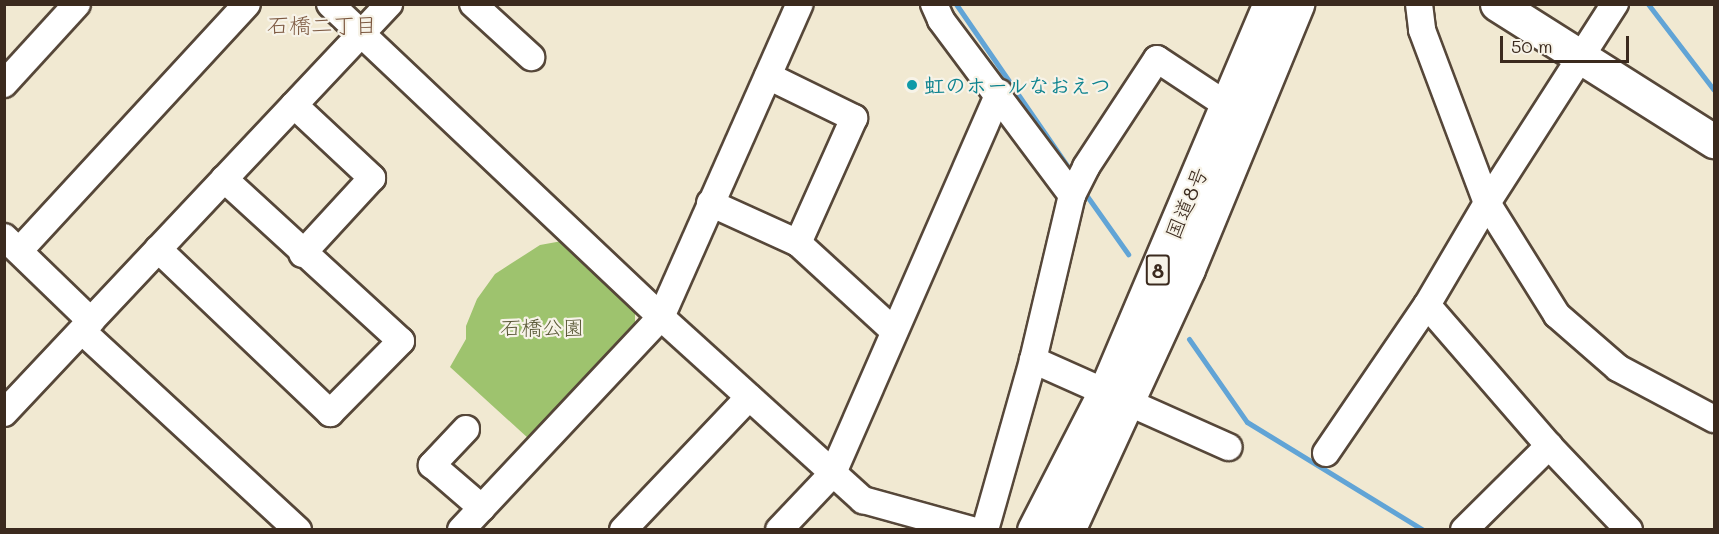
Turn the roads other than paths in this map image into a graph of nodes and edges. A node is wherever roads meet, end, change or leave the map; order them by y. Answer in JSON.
{"nodes":[{"id":1,"x":77,"y":4,"type":"edge"},
{"id":2,"x":247,"y":4,"type":"edge"},
{"id":3,"x":330,"y":4,"type":"edge"},
{"id":4,"x":389,"y":4,"type":"edge"},
{"id":5,"x":473,"y":4,"type":"edge"},
{"id":6,"x":800,"y":4,"type":"edge"},
{"id":7,"x":934,"y":4,"type":"edge"},
{"id":8,"x":1270,"y":4,"type":"edge"},
{"id":9,"x":1297,"y":4,"type":"edge"},
{"id":10,"x":1419,"y":4,"type":"edge"},
{"id":11,"x":1497,"y":4,"type":"edge"},
{"id":12,"x":1616,"y":4,"type":"edge"},
{"id":13,"x":361,"y":33,"type":"junction"},
{"id":14,"x":1581,"y":56,"type":"junction"},
{"id":15,"x":531,"y":57,"type":"dead end"},
{"id":16,"x":768,"y":76,"type":"junction"},
{"id":17,"x":4,"y":84,"type":"edge"},
{"id":18,"x":999,"y":93,"type":"junction"},
{"id":19,"x":294,"y":105,"type":"junction"},
{"id":20,"x":1228,"y":106,"type":"junction"},
{"id":21,"x":1714,"y":141,"type":"edge"},
{"id":22,"x":225,"y":179,"type":"junction"},
{"id":23,"x":1078,"y":183,"type":"junction"},
{"id":24,"x":710,"y":203,"type":"junction"},
{"id":25,"x":1487,"y":203,"type":"junction"},
{"id":26,"x":798,"y":243,"type":"junction"},
{"id":27,"x":12,"y":244,"type":"edge"},
{"id":28,"x":158,"y":249,"type":"junction"},
{"id":29,"x":302,"y":254,"type":"junction"},
{"id":30,"x":1427,"y":305,"type":"junction"},
{"id":31,"x":661,"y":317,"type":"junction"},
{"id":32,"x":86,"y":326,"type":"junction"},
{"id":33,"x":894,"y":332,"type":"junction"},
{"id":34,"x":1033,"y":360,"type":"junction"},
{"id":35,"x":749,"y":397,"type":"junction"},
{"id":36,"x":1116,"y":398,"type":"junction"},
{"id":37,"x":4,"y":413,"type":"edge"},
{"id":38,"x":1714,"y":419,"type":"edge"},
{"id":39,"x":466,"y":429,"type":"dead end"},
{"id":40,"x":1549,"y":446,"type":"junction"},
{"id":41,"x":1228,"y":447,"type":"dead end"},
{"id":42,"x":1326,"y":453,"type":"dead end"},
{"id":43,"x":833,"y":473,"type":"junction"},
{"id":44,"x":482,"y":508,"type":"junction"},
{"id":45,"x":297,"y":529,"type":"edge"},
{"id":46,"x":461,"y":530,"type":"edge"},
{"id":47,"x":623,"y":530,"type":"edge"},
{"id":48,"x":779,"y":530,"type":"edge"},
{"id":49,"x":972,"y":530,"type":"edge"},
{"id":50,"x":985,"y":530,"type":"edge"},
{"id":51,"x":1034,"y":530,"type":"edge"},
{"id":52,"x":1068,"y":530,"type":"edge"},
{"id":53,"x":1464,"y":530,"type":"edge"},
{"id":54,"x":1629,"y":530,"type":"edge"}],
"edges":[{"from":1,"to":17,"type":"street"},
{"from":2,"to":27,"type":"street"},
{"from":3,"to":13,"type":"street"},
{"from":4,"to":13,"type":"street"},
{"from":5,"to":15,"type":"street"},
{"from":6,"to":16,"type":"street"},
{"from":7,"to":18,"type":"street"},
{"from":8,"to":20,"type":"main road","name":"国道8号","number":"8"},
{"from":9,"to":36,"type":"main road","name":"国道8号","number":"8"},
{"from":10,"to":25,"type":"street"},
{"from":11,"to":14,"type":"main road"},
{"from":12,"to":14,"type":"street"},
{"from":13,"to":19,"type":"street"},
{"from":13,"to":31,"type":"street"},
{"from":14,"to":21,"type":"main road"},
{"from":14,"to":25,"type":"street"},
{"from":16,"to":24,"type":"street"},
{"from":16,"to":26,"type":"street"},
{"from":18,"to":23,"type":"street"},
{"from":18,"to":33,"type":"street"},
{"from":19,"to":22,"type":"street"},
{"from":19,"to":29,"type":"street"},
{"from":20,"to":23,"type":"street"},
{"from":20,"to":36,"type":"main road","name":"国道8号","number":"8"},
{"from":22,"to":28,"type":"street"},
{"from":22,"to":29,"type":"street"},
{"from":23,"to":34,"type":"street"},
{"from":24,"to":26,"type":"street"},
{"from":24,"to":31,"type":"street"},
{"from":25,"to":30,"type":"street"},
{"from":25,"to":38,"type":"street"},
{"from":26,"to":33,"type":"street"},
{"from":27,"to":32,"type":"street"},
{"from":28,"to":29,"type":"street"},
{"from":28,"to":32,"type":"street"},
{"from":30,"to":40,"type":"street"},
{"from":30,"to":42,"type":"street"},
{"from":31,"to":35,"type":"street"},
{"from":31,"to":44,"type":"street"},
{"from":32,"to":37,"type":"street"},
{"from":32,"to":45,"type":"street"},
{"from":33,"to":43,"type":"street"},
{"from":34,"to":36,"type":"street"},
{"from":34,"to":50,"type":"street"},
{"from":35,"to":43,"type":"street"},
{"from":35,"to":47,"type":"street"},
{"from":36,"to":41,"type":"street"},
{"from":36,"to":51,"type":"main road","name":"国道8号","number":"8"},
{"from":36,"to":52,"type":"main road","name":"国道8号","number":"8"},
{"from":39,"to":44,"type":"street"},
{"from":40,"to":53,"type":"street"},
{"from":40,"to":54,"type":"street"},
{"from":43,"to":48,"type":"street"},
{"from":43,"to":49,"type":"street"},
{"from":44,"to":46,"type":"street"}]}
